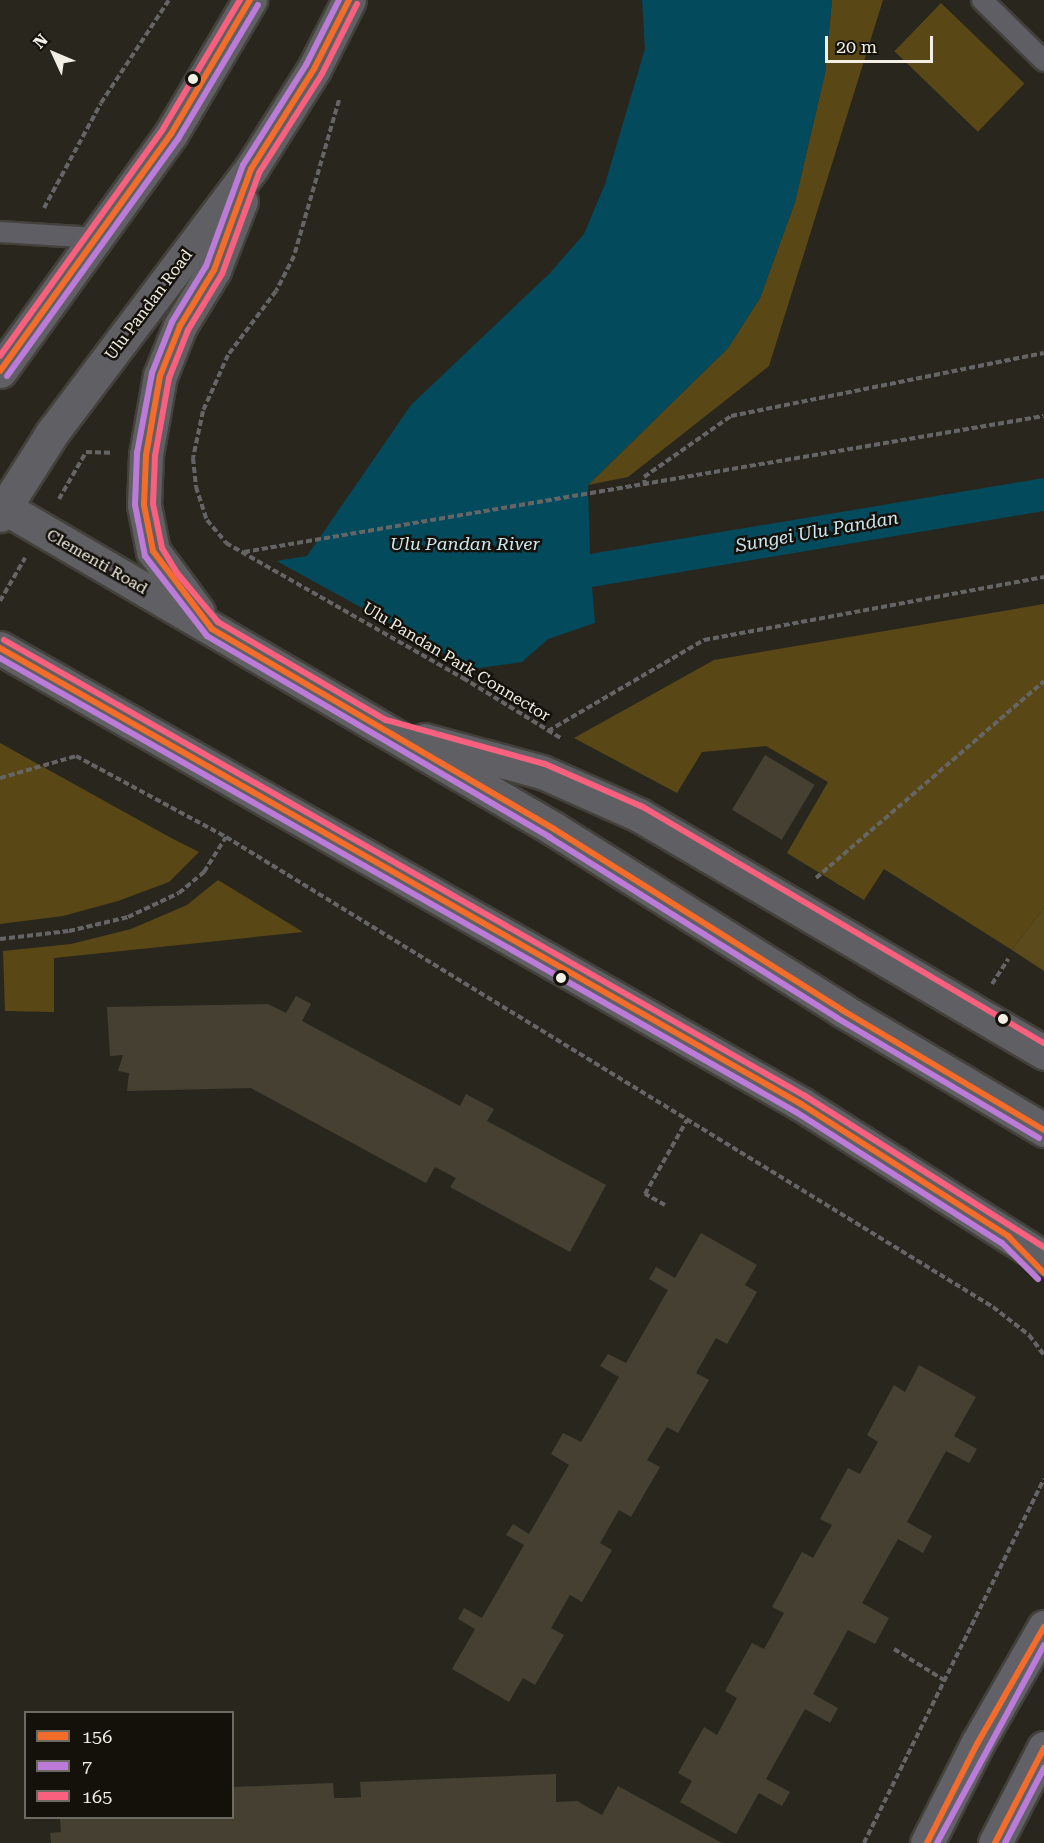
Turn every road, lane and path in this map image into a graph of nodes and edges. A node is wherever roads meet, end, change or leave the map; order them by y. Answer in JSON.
{"nodes":[{"id":1,"x":169,"y":0,"type":"edge"},
{"id":2,"x":250,"y":0,"type":"edge"},
{"id":3,"x":349,"y":0,"type":"edge"},
{"id":4,"x":982,"y":0,"type":"edge"},
{"id":5,"x":1044,"y":61,"type":"edge"},
{"id":6,"x":340,"y":95,"type":"dead end"},
{"id":7,"x":251,"y":169,"type":"junction"},
{"id":8,"x":9,"y":233,"type":"edge"},
{"id":9,"x":96,"y":238,"type":"junction"},
{"id":10,"x":51,"y":300,"type":"junction"},
{"id":11,"x":0,"y":332,"type":"edge"},
{"id":12,"x":1044,"y":353,"type":"edge"},
{"id":13,"x":0,"y":371,"type":"edge"},
{"id":14,"x":1044,"y":416,"type":"edge"},
{"id":15,"x":645,"y":486,"type":"junction"},
{"id":16,"x":2,"y":509,"type":"edge"},
{"id":17,"x":243,"y":552,"type":"junction"},
{"id":18,"x":1044,"y":577,"type":"edge"},
{"id":19,"x":212,"y":629,"type":"junction"},
{"id":20,"x":0,"y":648,"type":"edge"},
{"id":21,"x":1044,"y":681,"type":"edge"},
{"id":22,"x":382,"y":728,"type":"junction"},
{"id":23,"x":0,"y":778,"type":"edge"},
{"id":24,"x":226,"y":837,"type":"junction"},
{"id":25,"x":816,"y":878,"type":"dead end"},
{"id":26,"x":0,"y":939,"type":"edge"},
{"id":27,"x":1008,"y":958,"type":"dead end"},
{"id":28,"x":992,"y":985,"type":"dead end"},
{"id":29,"x":1044,"y":1053,"type":"edge"},
{"id":30,"x":687,"y":1120,"type":"junction"},
{"id":31,"x":1044,"y":1130,"type":"edge"},
{"id":32,"x":665,"y":1205,"type":"dead end"},
{"id":33,"x":1008,"y":1236,"type":"junction"},
{"id":34,"x":1044,"y":1258,"type":"edge"},
{"id":35,"x":1044,"y":1273,"type":"edge"},
{"id":36,"x":1044,"y":1355,"type":"edge"},
{"id":37,"x":1044,"y":1479,"type":"edge"},
{"id":38,"x":1044,"y":1627,"type":"edge"},
{"id":39,"x":894,"y":1649,"type":"dead end"},
{"id":40,"x":944,"y":1680,"type":"junction"},
{"id":41,"x":1044,"y":1748,"type":"edge"},
{"id":42,"x":864,"y":1843,"type":"edge"},
{"id":43,"x":927,"y":1843,"type":"edge"},
{"id":44,"x":995,"y":1843,"type":"edge"}],
"edges":[{"from":1,"to":8,"type":"path"},
{"from":2,"to":9,"type":"main road"},
{"from":3,"to":7,"type":"main road","name":"Ulu Pandan Road"},
{"from":4,"to":5,"type":"lane"},
{"from":6,"to":17,"type":"path","name":"Ulu Pandan Park Connector"},
{"from":7,"to":16,"type":"main road","name":"Ulu Pandan Road"},
{"from":7,"to":19,"type":"main road"},
{"from":8,"to":9,"type":"lane"},
{"from":9,"to":10,"type":"main road"},
{"from":10,"to":11,"type":"main road"},
{"from":10,"to":13,"type":"main road"},
{"from":12,"to":15,"type":"path"},
{"from":14,"to":15,"type":"path"},
{"from":15,"to":17,"type":"path"},
{"from":16,"to":19,"type":"main road","name":"Clementi Road"},
{"from":17,"to":18,"type":"path","name":"Ulu Pandan Park Connector"},
{"from":19,"to":22,"type":"main road","name":"Clementi Road"},
{"from":20,"to":33,"type":"main road"},
{"from":21,"to":25,"type":"path"},
{"from":22,"to":29,"type":"main road","name":"Clementi Road"},
{"from":22,"to":31,"type":"main road","name":"Clementi Road"},
{"from":23,"to":24,"type":"path"},
{"from":24,"to":26,"type":"path"},
{"from":24,"to":30,"type":"path"},
{"from":27,"to":28,"type":"path"},
{"from":30,"to":32,"type":"path"},
{"from":30,"to":36,"type":"path"},
{"from":33,"to":34,"type":"main road"},
{"from":33,"to":35,"type":"main road"},
{"from":37,"to":40,"type":"path"},
{"from":38,"to":43,"type":"main road"},
{"from":39,"to":40,"type":"path"},
{"from":40,"to":42,"type":"path"},
{"from":41,"to":44,"type":"main road"}]}
